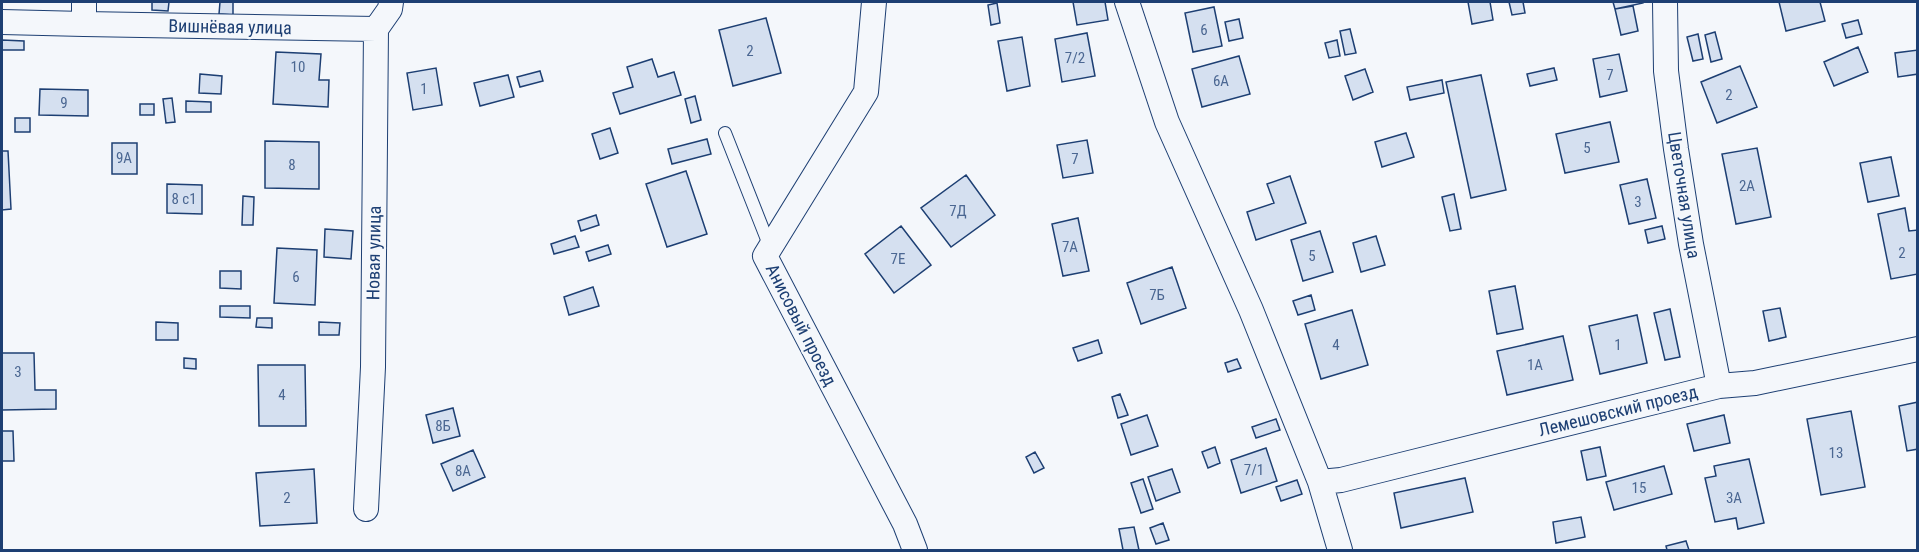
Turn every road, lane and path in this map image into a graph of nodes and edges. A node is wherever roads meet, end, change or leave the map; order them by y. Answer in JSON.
{"nodes":[{"id":1,"x":391,"y":2,"type":"edge"},
{"id":2,"x":874,"y":2,"type":"edge"},
{"id":3,"x":1127,"y":2,"type":"edge"},
{"id":4,"x":1665,"y":2,"type":"edge"},
{"id":5,"x":84,"y":13,"type":"edge"},
{"id":6,"x":2,"y":22,"type":"edge"},
{"id":7,"x":376,"y":29,"type":"junction"},
{"id":8,"x":725,"y":133,"type":"dead end"},
{"id":9,"x":771,"y":248,"type":"junction"},
{"id":10,"x":1917,"y":349,"type":"edge"},
{"id":11,"x":1719,"y":386,"type":"junction"},
{"id":12,"x":1320,"y":482,"type":"junction"},
{"id":13,"x":366,"y":509,"type":"dead end"},
{"id":14,"x":915,"y":550,"type":"edge"},
{"id":15,"x":1340,"y":550,"type":"edge"}],
"edges":[{"from":1,"to":7,"type":"street","name":"Новая улица"},
{"from":2,"to":9,"type":"street","name":"Анисовый проезд"},
{"from":3,"to":12,"type":"street"},
{"from":4,"to":11,"type":"street","name":"Цветочная улица"},
{"from":5,"to":6,"type":"street","name":"Вишнёвая улица"},
{"from":5,"to":7,"type":"street","name":"Вишнёвая улица"},
{"from":7,"to":13,"type":"street","name":"Новая улица"},
{"from":8,"to":9,"type":"lane"},
{"from":9,"to":14,"type":"street","name":"Анисовый проезд"},
{"from":10,"to":11,"type":"street","name":"Лемешовский проезд"},
{"from":11,"to":12,"type":"street","name":"Лемешовский проезд"},
{"from":12,"to":15,"type":"street"}]}
